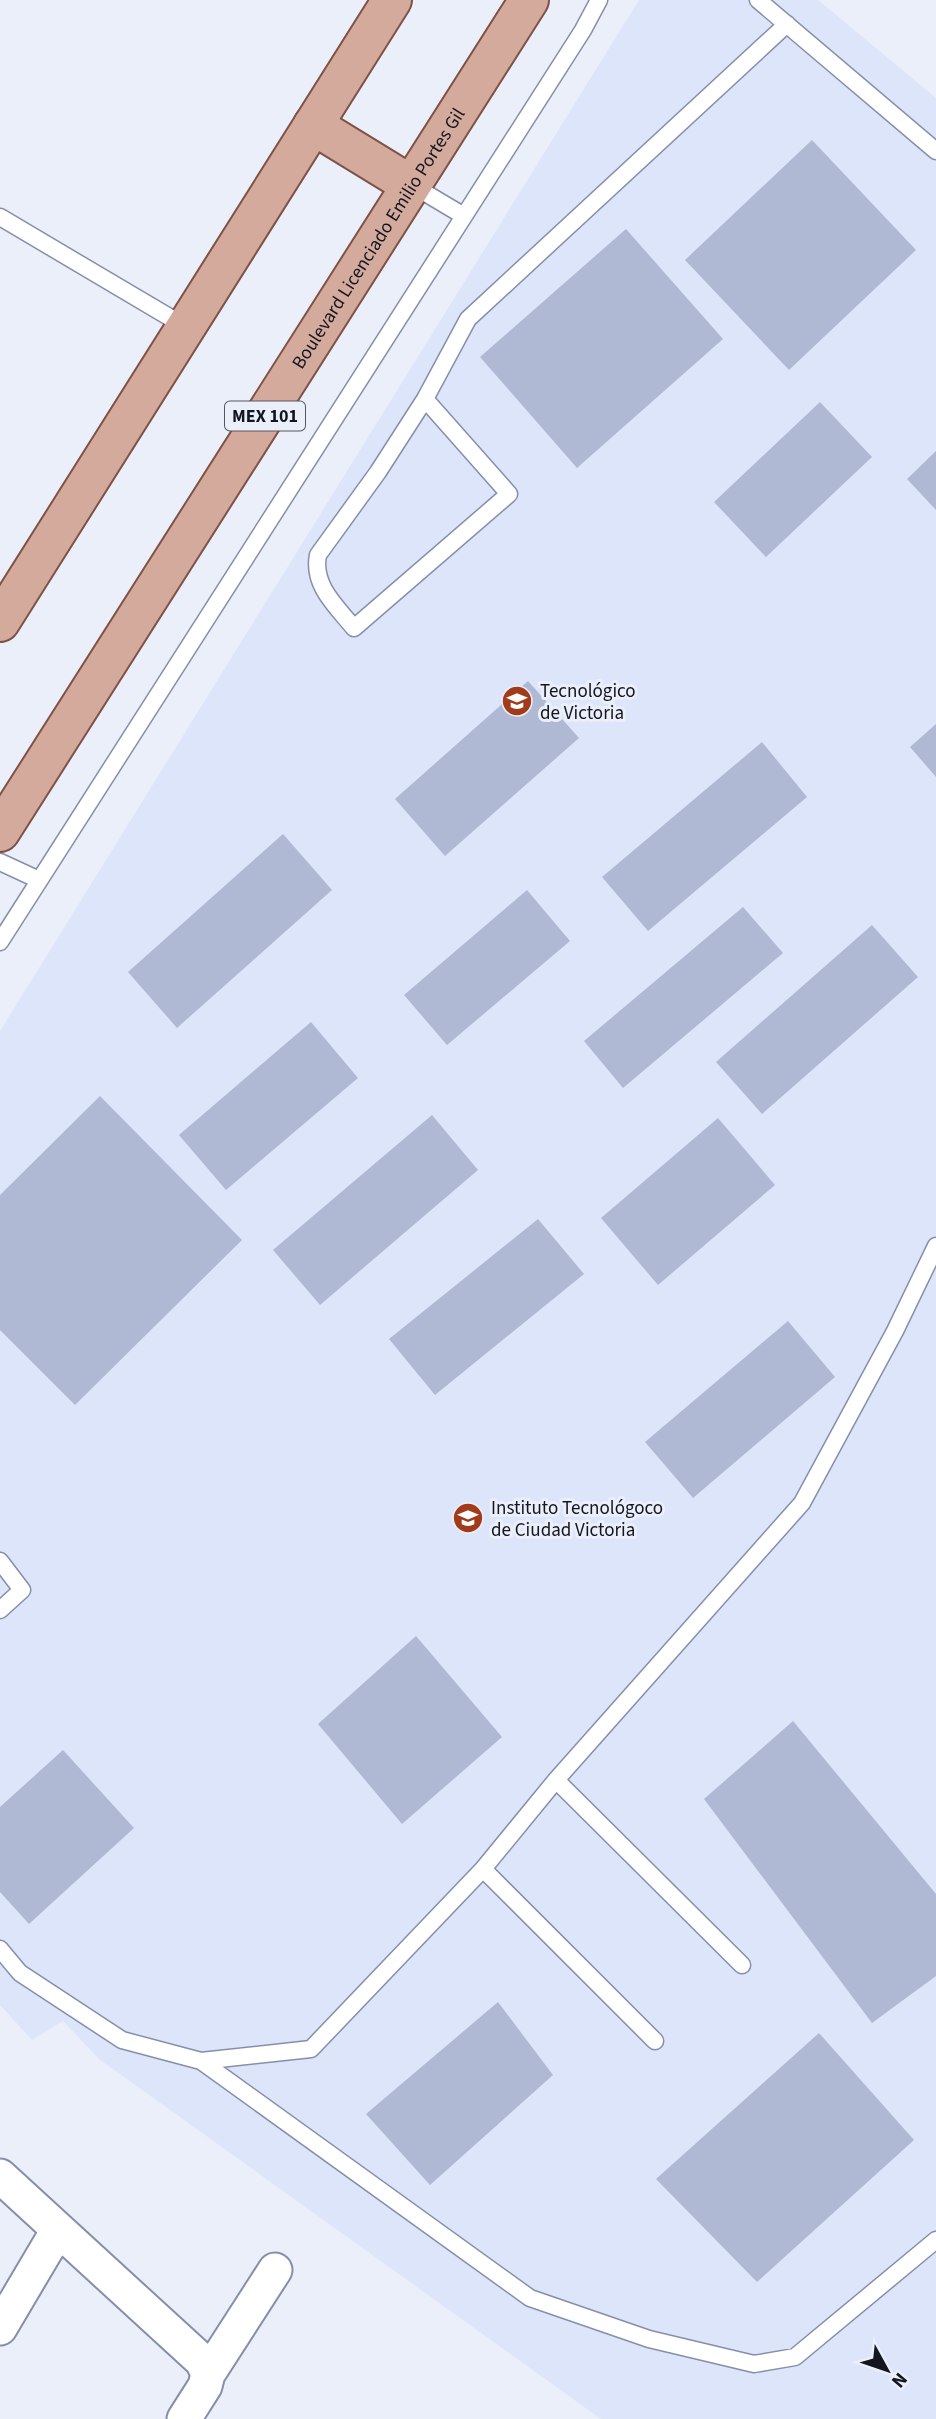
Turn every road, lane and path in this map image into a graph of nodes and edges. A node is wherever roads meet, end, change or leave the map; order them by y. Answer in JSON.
{"nodes":[{"id":1,"x":392,"y":0,"type":"edge"},
{"id":2,"x":529,"y":0,"type":"edge"},
{"id":3,"x":599,"y":0,"type":"edge"},
{"id":4,"x":758,"y":0,"type":"edge"},
{"id":5,"x":786,"y":24,"type":"junction"},
{"id":6,"x":313,"y":125,"type":"junction"},
{"id":7,"x":936,"y":151,"type":"edge"},
{"id":8,"x":411,"y":185,"type":"junction"},
{"id":9,"x":464,"y":216,"type":"junction"},
{"id":10,"x":0,"y":217,"type":"edge"},
{"id":11,"x":186,"y":327,"type":"junction"},
{"id":12,"x":425,"y":399,"type":"junction"},
{"id":13,"x":0,"y":622,"type":"edge"},
{"id":14,"x":0,"y":832,"type":"edge"},
{"id":15,"x":0,"y":862,"type":"edge"},
{"id":16,"x":39,"y":880,"type":"junction"},
{"id":17,"x":0,"y":942,"type":"edge"},
{"id":18,"x":936,"y":1246,"type":"edge"},
{"id":19,"x":0,"y":1561,"type":"edge"},
{"id":20,"x":0,"y":1610,"type":"edge"},
{"id":21,"x":556,"y":1780,"type":"junction"},
{"id":22,"x":483,"y":1869,"type":"junction"},
{"id":23,"x":0,"y":1950,"type":"edge"},
{"id":24,"x":742,"y":1965,"type":"dead end"},
{"id":25,"x":655,"y":2042,"type":"dead end"},
{"id":26,"x":201,"y":2061,"type":"junction"},
{"id":27,"x":0,"y":2176,"type":"edge"},
{"id":28,"x":58,"y":2230,"type":"junction"},
{"id":29,"x":936,"y":2240,"type":"edge"},
{"id":30,"x":275,"y":2270,"type":"dead end"},
{"id":31,"x":0,"y":2329,"type":"edge"},
{"id":32,"x":208,"y":2374,"type":"junction"},
{"id":33,"x":184,"y":2419,"type":"edge"}],
"edges":[{"from":1,"to":6,"type":"main road"},
{"from":2,"to":8,"type":"main road","name":"Boulevard Licenciado Emilio Portes Gil","number":"MEX 101"},
{"from":3,"to":9,"type":"lane"},
{"from":4,"to":5,"type":"lane"},
{"from":5,"to":7,"type":"lane"},
{"from":5,"to":12,"type":"lane"},
{"from":6,"to":8,"type":"main road"},
{"from":6,"to":11,"type":"main road"},
{"from":8,"to":9,"type":"lane"},
{"from":8,"to":14,"type":"main road","name":"Boulevard Licenciado Emilio Portes Gil","number":"MEX 101"},
{"from":9,"to":16,"type":"lane"},
{"from":10,"to":11,"type":"lane"},
{"from":11,"to":13,"type":"main road"},
{"from":12,"to":12,"type":"lane"},
{"from":15,"to":16,"type":"lane"},
{"from":16,"to":17,"type":"lane"},
{"from":18,"to":21,"type":"lane"},
{"from":19,"to":20,"type":"lane"},
{"from":21,"to":22,"type":"lane"},
{"from":21,"to":24,"type":"lane"},
{"from":22,"to":25,"type":"lane"},
{"from":22,"to":26,"type":"lane"},
{"from":23,"to":26,"type":"lane"},
{"from":26,"to":29,"type":"lane"},
{"from":27,"to":28,"type":"street"},
{"from":28,"to":31,"type":"street"},
{"from":28,"to":32,"type":"street"},
{"from":30,"to":32,"type":"street"},
{"from":32,"to":33,"type":"street"}]}
